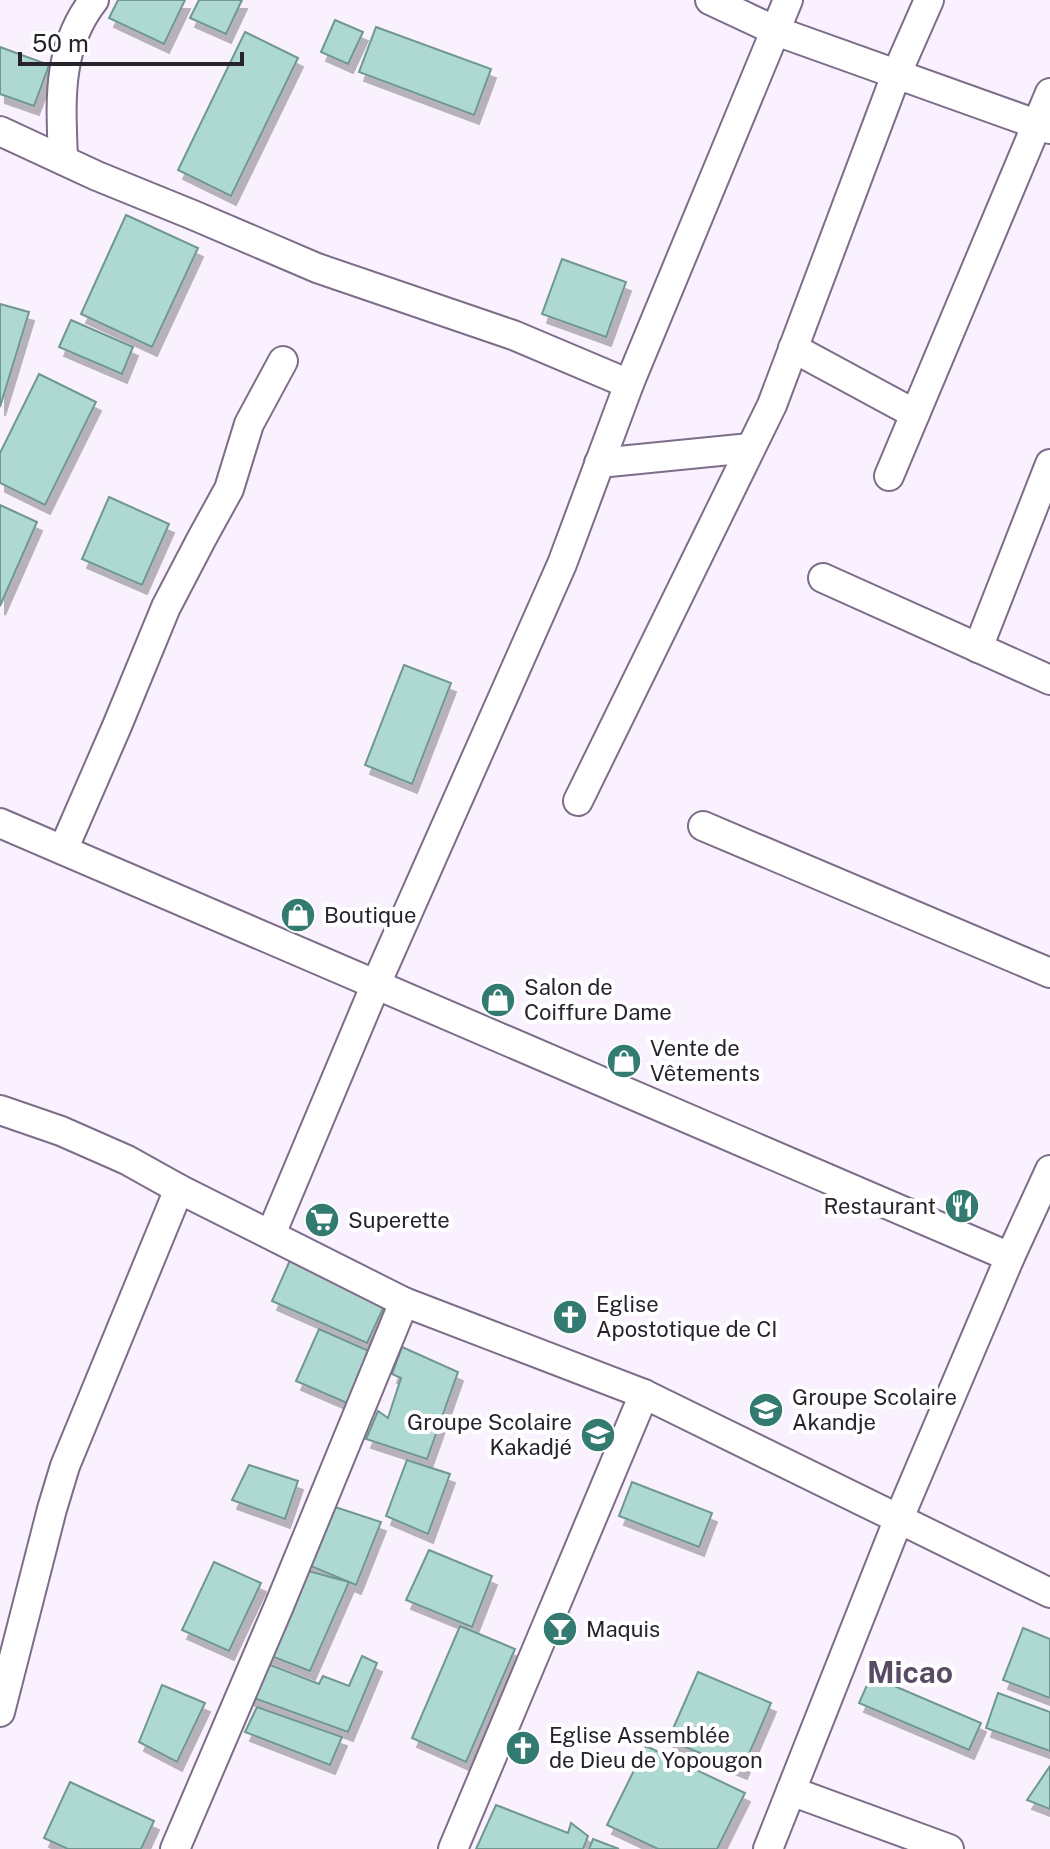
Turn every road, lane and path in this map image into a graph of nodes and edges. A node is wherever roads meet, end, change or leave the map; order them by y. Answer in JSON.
{"nodes":[{"id":1,"x":94,"y":0,"type":"edge"},
{"id":2,"x":710,"y":0,"type":"edge"},
{"id":3,"x":788,"y":0,"type":"edge"},
{"id":4,"x":929,"y":0,"type":"edge"},
{"id":5,"x":776,"y":31,"type":"junction"},
{"id":6,"x":896,"y":75,"type":"junction"},
{"id":7,"x":1050,"y":93,"type":"edge"},
{"id":8,"x":1043,"y":127,"type":"edge"},
{"id":9,"x":0,"y":131,"type":"edge"},
{"id":10,"x":63,"y":160,"type":"junction"},
{"id":11,"x":793,"y":348,"type":"junction"},
{"id":12,"x":283,"y":361,"type":"dead end"},
{"id":13,"x":629,"y":384,"type":"junction"},
{"id":14,"x":915,"y":414,"type":"junction"},
{"id":15,"x":750,"y":448,"type":"junction"},
{"id":16,"x":599,"y":463,"type":"junction"},
{"id":17,"x":1050,"y":464,"type":"edge"},
{"id":18,"x":889,"y":476,"type":"dead end"},
{"id":19,"x":823,"y":578,"type":"dead end"},
{"id":20,"x":978,"y":648,"type":"junction"},
{"id":21,"x":1050,"y":680,"type":"edge"},
{"id":22,"x":578,"y":801,"type":"dead end"},
{"id":23,"x":0,"y":823,"type":"edge"},
{"id":24,"x":703,"y":826,"type":"dead end"},
{"id":25,"x":63,"y":850,"type":"junction"},
{"id":26,"x":1050,"y":973,"type":"edge"},
{"id":27,"x":376,"y":984,"type":"junction"},
{"id":28,"x":0,"y":1110,"type":"edge"},
{"id":29,"x":1050,"y":1170,"type":"edge"},
{"id":30,"x":179,"y":1189,"type":"junction"},
{"id":31,"x":271,"y":1234,"type":"junction"},
{"id":32,"x":1010,"y":1257,"type":"junction"},
{"id":33,"x":404,"y":1302,"type":"junction"},
{"id":34,"x":644,"y":1394,"type":"junction"},
{"id":35,"x":899,"y":1518,"type":"junction"},
{"id":36,"x":1050,"y":1593,"type":"edge"},
{"id":37,"x":0,"y":1712,"type":"edge"},
{"id":38,"x":791,"y":1791,"type":"junction"},
{"id":39,"x":175,"y":1849,"type":"edge"},
{"id":40,"x":453,"y":1849,"type":"edge"},
{"id":41,"x":768,"y":1849,"type":"edge"},
{"id":42,"x":949,"y":1849,"type":"edge"}],
"edges":[{"from":1,"to":10,"type":"street"},
{"from":2,"to":5,"type":"street"},
{"from":3,"to":5,"type":"street"},
{"from":4,"to":6,"type":"street"},
{"from":5,"to":6,"type":"street"},
{"from":5,"to":13,"type":"street"},
{"from":6,"to":8,"type":"street"},
{"from":6,"to":11,"type":"street"},
{"from":7,"to":8,"type":"street"},
{"from":8,"to":14,"type":"street"},
{"from":9,"to":10,"type":"street"},
{"from":10,"to":13,"type":"street"},
{"from":11,"to":14,"type":"street"},
{"from":11,"to":15,"type":"street"},
{"from":12,"to":25,"type":"street"},
{"from":13,"to":16,"type":"street"},
{"from":14,"to":18,"type":"street"},
{"from":15,"to":16,"type":"street"},
{"from":15,"to":22,"type":"street"},
{"from":16,"to":27,"type":"street"},
{"from":17,"to":20,"type":"street"},
{"from":19,"to":20,"type":"street"},
{"from":20,"to":21,"type":"street"},
{"from":23,"to":25,"type":"street"},
{"from":24,"to":26,"type":"street"},
{"from":25,"to":27,"type":"street"},
{"from":27,"to":31,"type":"street"},
{"from":27,"to":32,"type":"street"},
{"from":28,"to":30,"type":"street"},
{"from":29,"to":32,"type":"street"},
{"from":30,"to":31,"type":"street"},
{"from":30,"to":37,"type":"street"},
{"from":31,"to":33,"type":"street"},
{"from":32,"to":35,"type":"street"},
{"from":33,"to":34,"type":"street"},
{"from":33,"to":39,"type":"street"},
{"from":34,"to":35,"type":"street"},
{"from":34,"to":40,"type":"street"},
{"from":35,"to":36,"type":"street"},
{"from":35,"to":38,"type":"street"},
{"from":38,"to":41,"type":"street"},
{"from":38,"to":42,"type":"street"}]}
